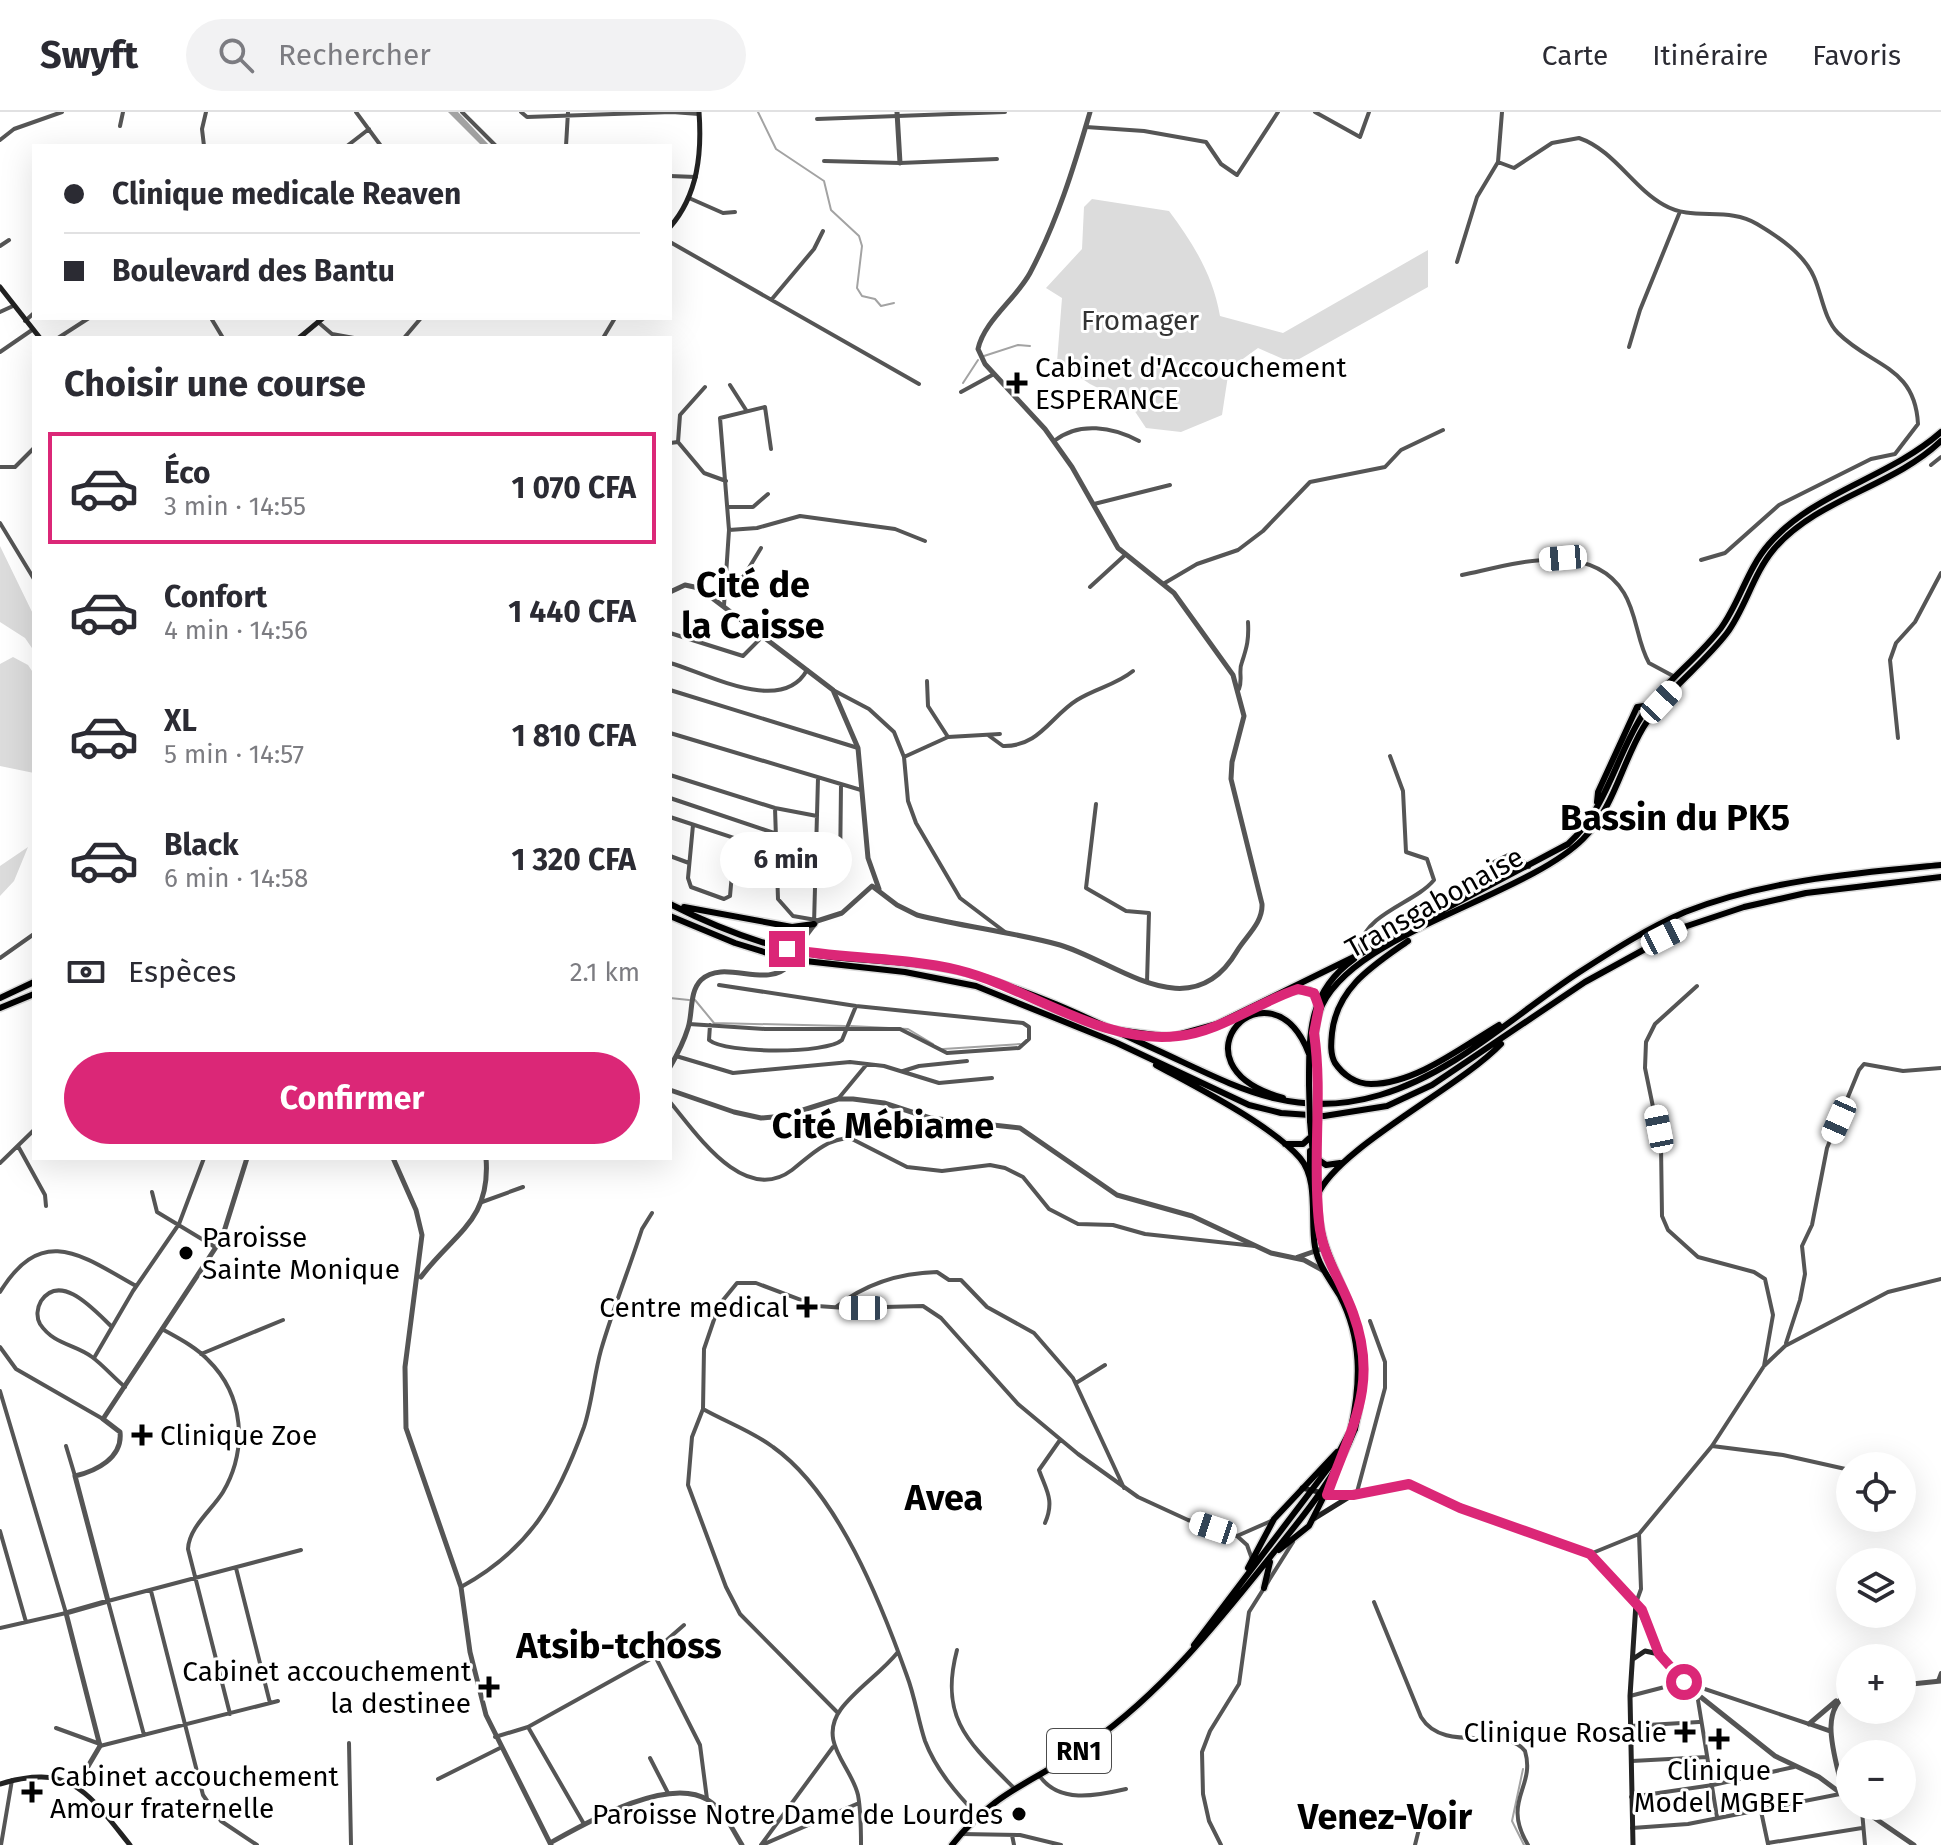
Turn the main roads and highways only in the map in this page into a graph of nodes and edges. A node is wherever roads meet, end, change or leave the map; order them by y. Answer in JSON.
{"nodes":[{"id":1,"x":699,"y":113,"type":"edge"},
{"id":2,"x":672,"y":224,"type":"edge"},
{"id":3,"x":0,"y":287,"type":"edge"},
{"id":4,"x":320,"y":320,"type":"edge"},
{"id":5,"x":38,"y":336,"type":"edge"},
{"id":6,"x":301,"y":336,"type":"edge"},
{"id":7,"x":1941,"y":432,"type":"edge"},
{"id":8,"x":1941,"y":441,"type":"edge"},
{"id":9,"x":1941,"y":865,"type":"edge"},
{"id":10,"x":1941,"y":877,"type":"edge"},
{"id":11,"x":672,"y":904,"type":"edge"},
{"id":12,"x":672,"y":904,"type":"edge"},
{"id":13,"x":672,"y":917,"type":"edge"},
{"id":14,"x":816,"y":921,"type":"road end"},
{"id":15,"x":798,"y":928,"type":"junction"},
{"id":16,"x":1416,"y":933,"type":"junction"},
{"id":17,"x":805,"y":937,"type":"road end"},
{"id":18,"x":1362,"y":953,"type":"junction"},
{"id":19,"x":32,"y":983,"type":"edge"},
{"id":20,"x":32,"y":995,"type":"edge"},
{"id":21,"x":1278,"y":996,"type":"junction"},
{"id":22,"x":0,"y":998,"type":"edge"},
{"id":23,"x":1318,"y":999,"type":"junction"},
{"id":24,"x":0,"y":1008,"type":"edge"},
{"id":25,"x":1520,"y":1014,"type":"junction"},
{"id":26,"x":1107,"y":1030,"type":"junction"},
{"id":27,"x":1509,"y":1036,"type":"junction"},
{"id":28,"x":1315,"y":1037,"type":"junction"},
{"id":29,"x":1125,"y":1047,"type":"junction"},
{"id":30,"x":1309,"y":1054,"type":"junction"},
{"id":31,"x":1313,"y":1085,"type":"junction"},
{"id":32,"x":1302,"y":1104,"type":"junction"},
{"id":33,"x":1314,"y":1121,"type":"junction"},
{"id":34,"x":1317,"y":1131,"type":"junction"},
{"id":35,"x":1310,"y":1139,"type":"junction"},
{"id":36,"x":1282,"y":1143,"type":"junction"},
{"id":37,"x":1310,"y":1151,"type":"junction"},
{"id":38,"x":1317,"y":1161,"type":"junction"},
{"id":39,"x":1343,"y":1162,"type":"junction"},
{"id":40,"x":1310,"y":1179,"type":"junction"},
{"id":41,"x":1317,"y":1196,"type":"junction"},
{"id":42,"x":1353,"y":1428,"type":"junction"},
{"id":43,"x":1343,"y":1447,"type":"junction"},
{"id":44,"x":1301,"y":1488,"type":"junction"},
{"id":45,"x":1312,"y":1490,"type":"junction"},
{"id":46,"x":1324,"y":1494,"type":"junction"},
{"id":47,"x":1355,"y":1494,"type":"junction"},
{"id":48,"x":1315,"y":1518,"type":"junction"},
{"id":49,"x":1269,"y":1526,"type":"junction"},
{"id":50,"x":1271,"y":1541,"type":"junction"},
{"id":51,"x":1273,"y":1553,"type":"junction"},
{"id":52,"x":1242,"y":1581,"type":"junction"},
{"id":53,"x":1264,"y":1588,"type":"road end"},
{"id":54,"x":1659,"y":1654,"type":"road end"},
{"id":55,"x":1188,"y":1655,"type":"junction"},
{"id":56,"x":1633,"y":1660,"type":"junction"},
{"id":57,"x":0,"y":1784,"type":"edge"},
{"id":58,"x":130,"y":1845,"type":"edge"},
{"id":59,"x":952,"y":1845,"type":"edge"},
{"id":60,"x":1633,"y":1845,"type":"edge"}],
"edges":[{"from":1,"to":2,"type":"main road"},
{"from":3,"to":5,"type":"main road"},
{"from":4,"to":6,"type":"main road"},
{"from":7,"to":18,"type":"main road","name":"Transgabonaise","number":"RN1"},
{"from":8,"to":16,"type":"main road","name":"Transgabonaise","number":"RN1"},
{"from":9,"to":25,"type":"main road"},
{"from":10,"to":27,"type":"main road"},
{"from":11,"to":15,"type":"main road"},
{"from":12,"to":26,"type":"main road"},
{"from":13,"to":29,"type":"main road"},
{"from":14,"to":15,"type":"main road"},
{"from":15,"to":17,"type":"main road"},
{"from":16,"to":25,"type":"main road"},
{"from":16,"to":28,"type":"main road","name":"Transgabonaise","number":"RN1"},
{"from":18,"to":21,"type":"main road"},
{"from":18,"to":23,"type":"main road","name":"Transgabonaise","number":"RN1"},
{"from":19,"to":22,"type":"main road"},
{"from":20,"to":24,"type":"main road"},
{"from":21,"to":23,"type":"main road"},
{"from":21,"to":26,"type":"main road"},
{"from":23,"to":28,"type":"main road"},
{"from":23,"to":30,"type":"main road","name":"Transgabonaise","number":"RN1"},
{"from":25,"to":32,"type":"main road"},
{"from":26,"to":32,"type":"main road"},
{"from":27,"to":29,"type":"main road"},
{"from":27,"to":39,"type":"main road"},
{"from":28,"to":31,"type":"main road","name":"Transgabonaise","number":"RN1"},
{"from":29,"to":36,"type":"main road"},
{"from":30,"to":31,"type":"main road","name":"Transgabonaise","number":"RN1"},
{"from":30,"to":32,"type":"main road"},
{"from":31,"to":33,"type":"main road","number":"RN1","bridge":true},
{"from":33,"to":34,"type":"main road","number":"RN1"},
{"from":33,"to":35,"type":"main road","number":"RN1"},
{"from":34,"to":35,"type":"main road"},
{"from":34,"to":38,"type":"main road","number":"RN1"},
{"from":35,"to":36,"type":"main road"},
{"from":35,"to":37,"type":"main road","number":"RN1"},
{"from":36,"to":40,"type":"main road"},
{"from":37,"to":38,"type":"main road"},
{"from":37,"to":40,"type":"main road","number":"RN1"},
{"from":38,"to":39,"type":"main road"},
{"from":38,"to":41,"type":"main road","number":"RN1"},
{"from":39,"to":41,"type":"main road"},
{"from":40,"to":42,"type":"main road","number":"RN1"},
{"from":41,"to":42,"type":"main road","number":"RN1"},
{"from":42,"to":43,"type":"main road","number":"RN1"},
{"from":42,"to":46,"type":"main road","number":"RN1"},
{"from":43,"to":44,"type":"main road"},
{"from":43,"to":45,"type":"main road","number":"RN1"},
{"from":44,"to":45,"type":"main road"},
{"from":44,"to":49,"type":"main road"},
{"from":45,"to":46,"type":"main road"},
{"from":45,"to":50,"type":"main road","number":"RN1"},
{"from":46,"to":47,"type":"main road"},
{"from":46,"to":48,"type":"main road"},
{"from":46,"to":51,"type":"main road","number":"RN1"},
{"from":47,"to":48,"type":"main road"},
{"from":47,"to":56,"type":"main road"},
{"from":48,"to":51,"type":"main road"},
{"from":49,"to":50,"type":"main road"},
{"from":49,"to":52,"type":"main road"},
{"from":50,"to":51,"type":"main road"},
{"from":50,"to":52,"type":"main road","number":"RN1"},
{"from":51,"to":53,"type":"main road"},
{"from":51,"to":55,"type":"main road","number":"RN1"},
{"from":52,"to":55,"type":"main road","number":"RN1"},
{"from":54,"to":56,"type":"main road"},
{"from":55,"to":59,"type":"main road","number":"RN1"},
{"from":56,"to":60,"type":"main road"},
{"from":57,"to":58,"type":"main road"}]}
